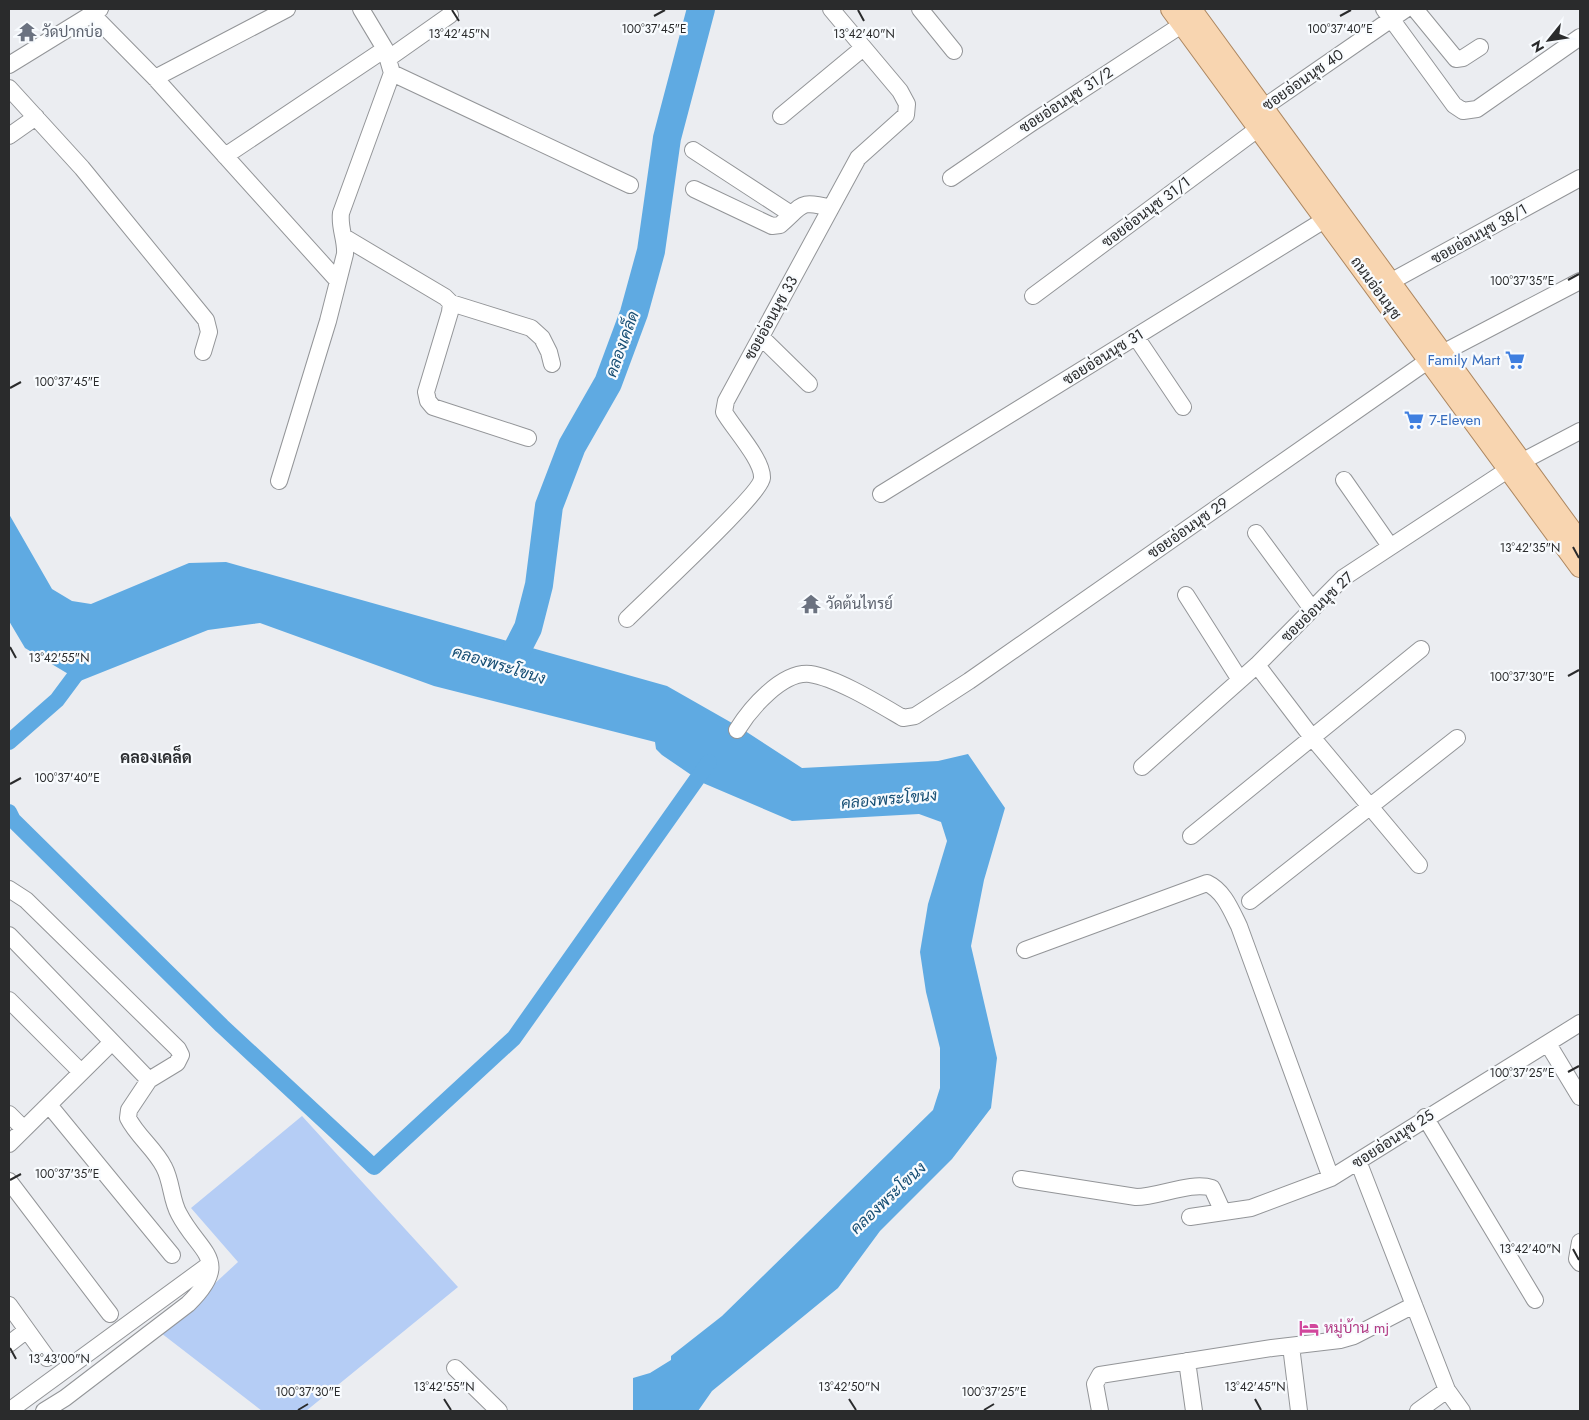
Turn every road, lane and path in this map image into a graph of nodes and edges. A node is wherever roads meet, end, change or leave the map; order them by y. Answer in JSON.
{"nodes":[{"id":1,"x":287,"y":9,"type":"edge"},
{"id":2,"x":360,"y":9,"type":"edge"},
{"id":3,"x":831,"y":9,"type":"edge"},
{"id":4,"x":920,"y":9,"type":"edge"},
{"id":5,"x":1406,"y":9,"type":"edge"},
{"id":6,"x":1415,"y":9,"type":"edge"},
{"id":7,"x":96,"y":11,"type":"edge"},
{"id":8,"x":1182,"y":14,"type":"edge"},
{"id":9,"x":1388,"y":14,"type":"edge"},
{"id":10,"x":450,"y":15,"type":"dead end"},
{"id":11,"x":1580,"y":37,"type":"edge"},
{"id":12,"x":1480,"y":47,"type":"dead end"},
{"id":13,"x":864,"y":48,"type":"junction"},
{"id":14,"x":954,"y":51,"type":"dead end"},
{"id":15,"x":389,"y":60,"type":"junction"},
{"id":16,"x":9,"y":66,"type":"edge"},
{"id":17,"x":156,"y":78,"type":"junction"},
{"id":18,"x":9,"y":88,"type":"edge"},
{"id":19,"x":781,"y":116,"type":"dead end"},
{"id":20,"x":36,"y":117,"type":"junction"},
{"id":21,"x":1257,"y":117,"type":"junction"},
{"id":22,"x":9,"y":136,"type":"edge"},
{"id":23,"x":693,"y":150,"type":"dead end"},
{"id":24,"x":225,"y":156,"type":"junction"},
{"id":25,"x":951,"y":178,"type":"dead end"},
{"id":26,"x":1580,"y":178,"type":"edge"},
{"id":27,"x":630,"y":185,"type":"dead end"},
{"id":28,"x":694,"y":189,"type":"dead end"},
{"id":29,"x":831,"y":208,"type":"junction"},
{"id":30,"x":791,"y":214,"type":"junction"},
{"id":31,"x":1326,"y":219,"type":"junction"},
{"id":32,"x":344,"y":237,"type":"junction"},
{"id":33,"x":337,"y":280,"type":"junction"},
{"id":34,"x":1580,"y":281,"type":"edge"},
{"id":35,"x":1384,"y":286,"type":"junction"},
{"id":36,"x":1033,"y":296,"type":"dead end"},
{"id":37,"x":451,"y":303,"type":"junction"},
{"id":38,"x":761,"y":337,"type":"junction"},
{"id":39,"x":1136,"y":337,"type":"junction"},
{"id":40,"x":203,"y":352,"type":"dead end"},
{"id":41,"x":1435,"y":356,"type":"junction"},
{"id":42,"x":552,"y":364,"type":"dead end"},
{"id":43,"x":809,"y":384,"type":"dead end"},
{"id":44,"x":1183,"y":407,"type":"dead end"},
{"id":45,"x":1580,"y":431,"type":"edge"},
{"id":46,"x":528,"y":438,"type":"dead end"},
{"id":47,"x":1515,"y":466,"type":"junction"},
{"id":48,"x":1344,"y":480,"type":"dead end"},
{"id":49,"x":279,"y":481,"type":"dead end"},
{"id":50,"x":881,"y":494,"type":"dead end"},
{"id":51,"x":1256,"y":533,"type":"dead end"},
{"id":52,"x":1580,"y":542,"type":"edge"},
{"id":53,"x":1390,"y":546,"type":"junction"},
{"id":54,"x":1580,"y":567,"type":"edge"},
{"id":55,"x":1186,"y":594,"type":"dead end"},
{"id":56,"x":1312,"y":609,"type":"junction"},
{"id":57,"x":627,"y":619,"type":"dead end"},
{"id":58,"x":1421,"y":649,"type":"dead end"},
{"id":59,"x":1257,"y":665,"type":"junction"},
{"id":60,"x":1240,"y":680,"type":"junction"},
{"id":61,"x":738,"y":728,"type":"dead end"},
{"id":62,"x":1311,"y":736,"type":"junction"},
{"id":63,"x":1457,"y":738,"type":"dead end"},
{"id":64,"x":1142,"y":767,"type":"dead end"},
{"id":65,"x":1370,"y":806,"type":"junction"},
{"id":66,"x":1191,"y":836,"type":"dead end"},
{"id":67,"x":1419,"y":865,"type":"dead end"},
{"id":68,"x":9,"y":888,"type":"edge"},
{"id":69,"x":1250,"y":901,"type":"dead end"},
{"id":70,"x":9,"y":935,"type":"edge"},
{"id":71,"x":1025,"y":950,"type":"dead end"},
{"id":72,"x":9,"y":1000,"type":"edge"},
{"id":73,"x":1580,"y":1023,"type":"edge"},
{"id":74,"x":1548,"y":1044,"type":"junction"},
{"id":75,"x":106,"y":1048,"type":"dead end"},
{"id":76,"x":81,"y":1072,"type":"junction"},
{"id":77,"x":149,"y":1080,"type":"junction"},
{"id":78,"x":1580,"y":1097,"type":"edge"},
{"id":79,"x":49,"y":1105,"type":"junction"},
{"id":80,"x":9,"y":1114,"type":"edge"},
{"id":81,"x":1425,"y":1117,"type":"junction"},
{"id":82,"x":24,"y":1129,"type":"junction"},
{"id":83,"x":9,"y":1144,"type":"edge"},
{"id":84,"x":1358,"y":1161,"type":"junction"},
{"id":85,"x":1331,"y":1178,"type":"junction"},
{"id":86,"x":1022,"y":1179,"type":"dead end"},
{"id":87,"x":9,"y":1181,"type":"edge"},
{"id":88,"x":1223,"y":1212,"type":"junction"},
{"id":89,"x":1190,"y":1217,"type":"dead end"},
{"id":90,"x":1580,"y":1242,"type":"edge"},
{"id":91,"x":172,"y":1255,"type":"dead end"},
{"id":92,"x":1580,"y":1263,"type":"edge"},
{"id":93,"x":210,"y":1264,"type":"junction"},
{"id":94,"x":1535,"y":1300,"type":"dead end"},
{"id":95,"x":1414,"y":1304,"type":"junction"},
{"id":96,"x":9,"y":1305,"type":"edge"},
{"id":97,"x":110,"y":1314,"type":"dead end"},
{"id":98,"x":27,"y":1330,"type":"junction"},
{"id":99,"x":9,"y":1344,"type":"edge"},
{"id":100,"x":1291,"y":1346,"type":"junction"},
{"id":101,"x":48,"y":1358,"type":"dead end"},
{"id":102,"x":1187,"y":1361,"type":"junction"},
{"id":103,"x":455,"y":1368,"type":"dead end"},
{"id":104,"x":1447,"y":1390,"type":"junction"},
{"id":105,"x":9,"y":1411,"type":"edge"},
{"id":106,"x":44,"y":1411,"type":"edge"},
{"id":107,"x":499,"y":1411,"type":"edge"},
{"id":108,"x":1100,"y":1411,"type":"edge"},
{"id":109,"x":1194,"y":1411,"type":"edge"},
{"id":110,"x":1299,"y":1411,"type":"edge"},
{"id":111,"x":1418,"y":1411,"type":"edge"},
{"id":112,"x":1462,"y":1411,"type":"edge"}],
"edges":[{"from":1,"to":17,"type":"street"},
{"from":2,"to":15,"type":"street"},
{"from":3,"to":13,"type":"street","name":"ซอยอ่อนนุช 33"},
{"from":4,"to":14,"type":"street"},
{"from":5,"to":9,"type":"street","name":"ซอยอ่อนนุช 40"},
{"from":6,"to":12,"type":"street"},
{"from":7,"to":16,"type":"street"},
{"from":7,"to":17,"type":"street"},
{"from":8,"to":21,"type":"main road","name":"ถนนอ่อนนุช"},
{"from":8,"to":25,"type":"street","name":"ซอยอ่อนนุช 31/2"},
{"from":9,"to":11,"type":"street"},
{"from":9,"to":21,"type":"street","name":"ซอยอ่อนนุช 40"},
{"from":10,"to":15,"type":"street"},
{"from":13,"to":19,"type":"street"},
{"from":13,"to":29,"type":"street","name":"ซอยอ่อนนุช 33"},
{"from":15,"to":24,"type":"street"},
{"from":15,"to":27,"type":"street"},
{"from":15,"to":32,"type":"street"},
{"from":17,"to":24,"type":"street"},
{"from":18,"to":20,"type":"street"},
{"from":20,"to":22,"type":"street"},
{"from":20,"to":40,"type":"street"},
{"from":21,"to":31,"type":"main road","name":"ถนนอ่อนนุช"},
{"from":21,"to":35,"type":"main road","name":"ถนนอ่อนนุช"},
{"from":21,"to":36,"type":"street","name":"ซอยอ่อนนุช 31/1"},
{"from":23,"to":30,"type":"street"},
{"from":24,"to":33,"type":"street"},
{"from":26,"to":35,"type":"street","name":"ซอยอ่อนนุช 38/1"},
{"from":28,"to":30,"type":"street"},
{"from":29,"to":30,"type":"street"},
{"from":29,"to":38,"type":"street","name":"ซอยอ่อนนุช 33"},
{"from":31,"to":35,"type":"main road","name":"ถนนอ่อนนุช"},
{"from":31,"to":39,"type":"street","name":"ซอยอ่อนนุช 31"},
{"from":32,"to":33,"type":"street"},
{"from":32,"to":37,"type":"street"},
{"from":33,"to":49,"type":"street"},
{"from":34,"to":41,"type":"street","name":"ซอยอ่อนนุช 29"},
{"from":35,"to":41,"type":"main road","name":"ถนนอ่อนนุช"},
{"from":37,"to":42,"type":"street"},
{"from":37,"to":46,"type":"street"},
{"from":38,"to":43,"type":"street"},
{"from":38,"to":57,"type":"street","name":"ซอยอ่อนนุช 33"},
{"from":39,"to":44,"type":"street"},
{"from":39,"to":50,"type":"street","name":"ซอยอ่อนนุช 31"},
{"from":41,"to":47,"type":"main road","name":"ถนนอ่อนนุช"},
{"from":41,"to":61,"type":"street","name":"ซอยอ่อนนุช 29"},
{"from":45,"to":47,"type":"street","name":"ซอยอ่อนนุช 27"},
{"from":47,"to":52,"type":"main road","name":"ถนนอ่อนนุช"},
{"from":47,"to":53,"type":"street","name":"ซอยอ่อนนุช 27"},
{"from":47,"to":54,"type":"main road","name":"ถนนอ่อนนุช"},
{"from":48,"to":53,"type":"street"},
{"from":51,"to":56,"type":"street"},
{"from":53,"to":56,"type":"street","name":"ซอยอ่อนนุช 27"},
{"from":55,"to":60,"type":"street"},
{"from":56,"to":59,"type":"street","name":"ซอยอ่อนนุช 27"},
{"from":58,"to":62,"type":"street"},
{"from":59,"to":60,"type":"street","name":"ซอยอ่อนนุช 27"},
{"from":59,"to":62,"type":"street"},
{"from":60,"to":64,"type":"street","name":"ซอยอ่อนนุช 27"},
{"from":62,"to":65,"type":"street"},
{"from":62,"to":66,"type":"street"},
{"from":63,"to":65,"type":"street"},
{"from":65,"to":67,"type":"street"},
{"from":65,"to":69,"type":"street"},
{"from":68,"to":77,"type":"street"},
{"from":70,"to":77,"type":"street"},
{"from":71,"to":85,"type":"street"},
{"from":72,"to":76,"type":"street"},
{"from":73,"to":74,"type":"street","name":"ซอยอ่อนนุช 25"},
{"from":74,"to":78,"type":"street"},
{"from":74,"to":81,"type":"street","name":"ซอยอ่อนนุช 25"},
{"from":75,"to":76,"type":"street"},
{"from":76,"to":79,"type":"street"},
{"from":77,"to":93,"type":"street"},
{"from":79,"to":82,"type":"street"},
{"from":79,"to":91,"type":"street"},
{"from":80,"to":82,"type":"street"},
{"from":81,"to":84,"type":"street","name":"ซอยอ่อนนุช 25"},
{"from":81,"to":94,"type":"street"},
{"from":82,"to":83,"type":"street"},
{"from":84,"to":85,"type":"street","name":"ซอยอ่อนนุช 25"},
{"from":84,"to":95,"type":"street"},
{"from":85,"to":88,"type":"street","name":"ซอยอ่อนนุช 25"},
{"from":86,"to":88,"type":"street"},
{"from":87,"to":97,"type":"street"},
{"from":88,"to":89,"type":"street","name":"ซอยอ่อนนุช 25"},
{"from":90,"to":92,"type":"street"},
{"from":93,"to":105,"type":"street"},
{"from":93,"to":106,"type":"street"},
{"from":95,"to":100,"type":"street"},
{"from":95,"to":104,"type":"street"},
{"from":96,"to":98,"type":"street"},
{"from":98,"to":99,"type":"street"},
{"from":98,"to":101,"type":"street"},
{"from":100,"to":102,"type":"street"},
{"from":100,"to":110,"type":"street"},
{"from":102,"to":108,"type":"street"},
{"from":102,"to":109,"type":"street"},
{"from":103,"to":107,"type":"street"},
{"from":104,"to":111,"type":"street"},
{"from":104,"to":112,"type":"street"}]}
